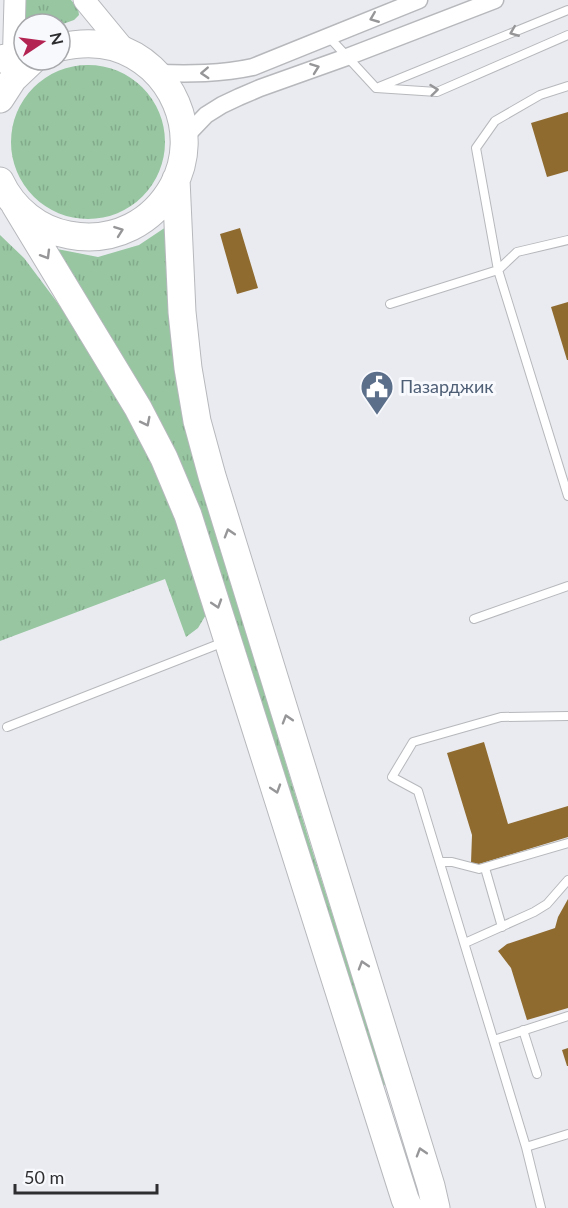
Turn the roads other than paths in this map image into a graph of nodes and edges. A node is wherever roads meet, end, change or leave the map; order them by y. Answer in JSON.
{"nodes":[{"id":1,"x":84,"y":0,"type":"edge"},
{"id":2,"x":419,"y":0,"type":"edge"},
{"id":3,"x":495,"y":0,"type":"edge"},
{"id":4,"x":568,"y":10,"type":"edge"},
{"id":5,"x":568,"y":35,"type":"edge"},
{"id":6,"x":328,"y":36,"type":"junction"},
{"id":7,"x":72,"y":44,"type":"edge"},
{"id":8,"x":126,"y":51,"type":"junction"},
{"id":9,"x":347,"y":57,"type":"junction"},
{"id":10,"x":157,"y":73,"type":"junction"},
{"id":11,"x":568,"y":86,"type":"edge"},
{"id":12,"x":376,"y":88,"type":"junction"},
{"id":13,"x":184,"y":138,"type":"junction"},
{"id":14,"x":176,"y":180,"type":"junction"},
{"id":15,"x":6,"y":193,"type":"edge"},
{"id":16,"x":568,"y":240,"type":"edge"},
{"id":17,"x":498,"y":270,"type":"junction"},
{"id":18,"x":390,"y":304,"type":"dead end"},
{"id":19,"x":568,"y":496,"type":"edge"},
{"id":20,"x":568,"y":586,"type":"edge"},
{"id":21,"x":474,"y":619,"type":"dead end"},
{"id":22,"x":229,"y":641,"type":"junction"},
{"id":23,"x":568,"y":716,"type":"edge"},
{"id":24,"x":7,"y":727,"type":"dead end"},
{"id":25,"x":568,"y":843,"type":"edge"},
{"id":26,"x":440,"y":862,"type":"junction"},
{"id":27,"x":485,"y":868,"type":"junction"},
{"id":28,"x":568,"y":880,"type":"edge"},
{"id":29,"x":502,"y":927,"type":"junction"},
{"id":30,"x":465,"y":943,"type":"junction"},
{"id":31,"x":568,"y":1016,"type":"edge"},
{"id":32,"x":523,"y":1030,"type":"junction"},
{"id":33,"x":494,"y":1040,"type":"junction"},
{"id":34,"x":537,"y":1074,"type":"dead end"},
{"id":35,"x":568,"y":1134,"type":"edge"},
{"id":36,"x":526,"y":1147,"type":"junction"},
{"id":37,"x":409,"y":1208,"type":"edge"},
{"id":38,"x":436,"y":1208,"type":"edge"},
{"id":39,"x":541,"y":1208,"type":"edge"}],
"edges":[{"from":1,"to":8,"type":"street"},
{"from":2,"to":6,"type":"street","one_way":true},
{"from":3,"to":9,"type":"street"},
{"from":4,"to":12,"type":"lane","one_way":true},
{"from":12,"to":5,"type":"lane","one_way":true},
{"from":6,"to":9,"type":"lane"},
{"from":6,"to":10,"type":"street","one_way":true},
{"from":7,"to":8,"type":"main road"},
{"from":8,"to":10,"type":"main road"},
{"from":9,"to":12,"type":"lane"},
{"from":13,"to":9,"type":"street","one_way":true},
{"from":10,"to":13,"type":"main road"},
{"from":11,"to":17,"type":"lane"},
{"from":13,"to":14,"type":"main road"},
{"from":15,"to":14,"type":"main road","one_way":true},
{"from":38,"to":14,"type":"main road","one_way":true},
{"from":15,"to":22,"type":"main road","one_way":true},
{"from":16,"to":17,"type":"lane"},
{"from":17,"to":18,"type":"lane"},
{"from":17,"to":19,"type":"lane"},
{"from":20,"to":21,"type":"lane"},
{"from":22,"to":24,"type":"lane"},
{"from":22,"to":37,"type":"main road","one_way":true},
{"from":23,"to":26,"type":"lane"},
{"from":25,"to":27,"type":"lane"},
{"from":26,"to":27,"type":"lane"},
{"from":26,"to":30,"type":"lane"},
{"from":27,"to":29,"type":"lane"},
{"from":28,"to":29,"type":"lane"},
{"from":29,"to":30,"type":"lane"},
{"from":30,"to":33,"type":"lane"},
{"from":31,"to":32,"type":"lane"},
{"from":32,"to":33,"type":"lane"},
{"from":32,"to":34,"type":"lane"},
{"from":33,"to":36,"type":"lane"},
{"from":35,"to":36,"type":"lane"},
{"from":36,"to":39,"type":"lane"}]}
